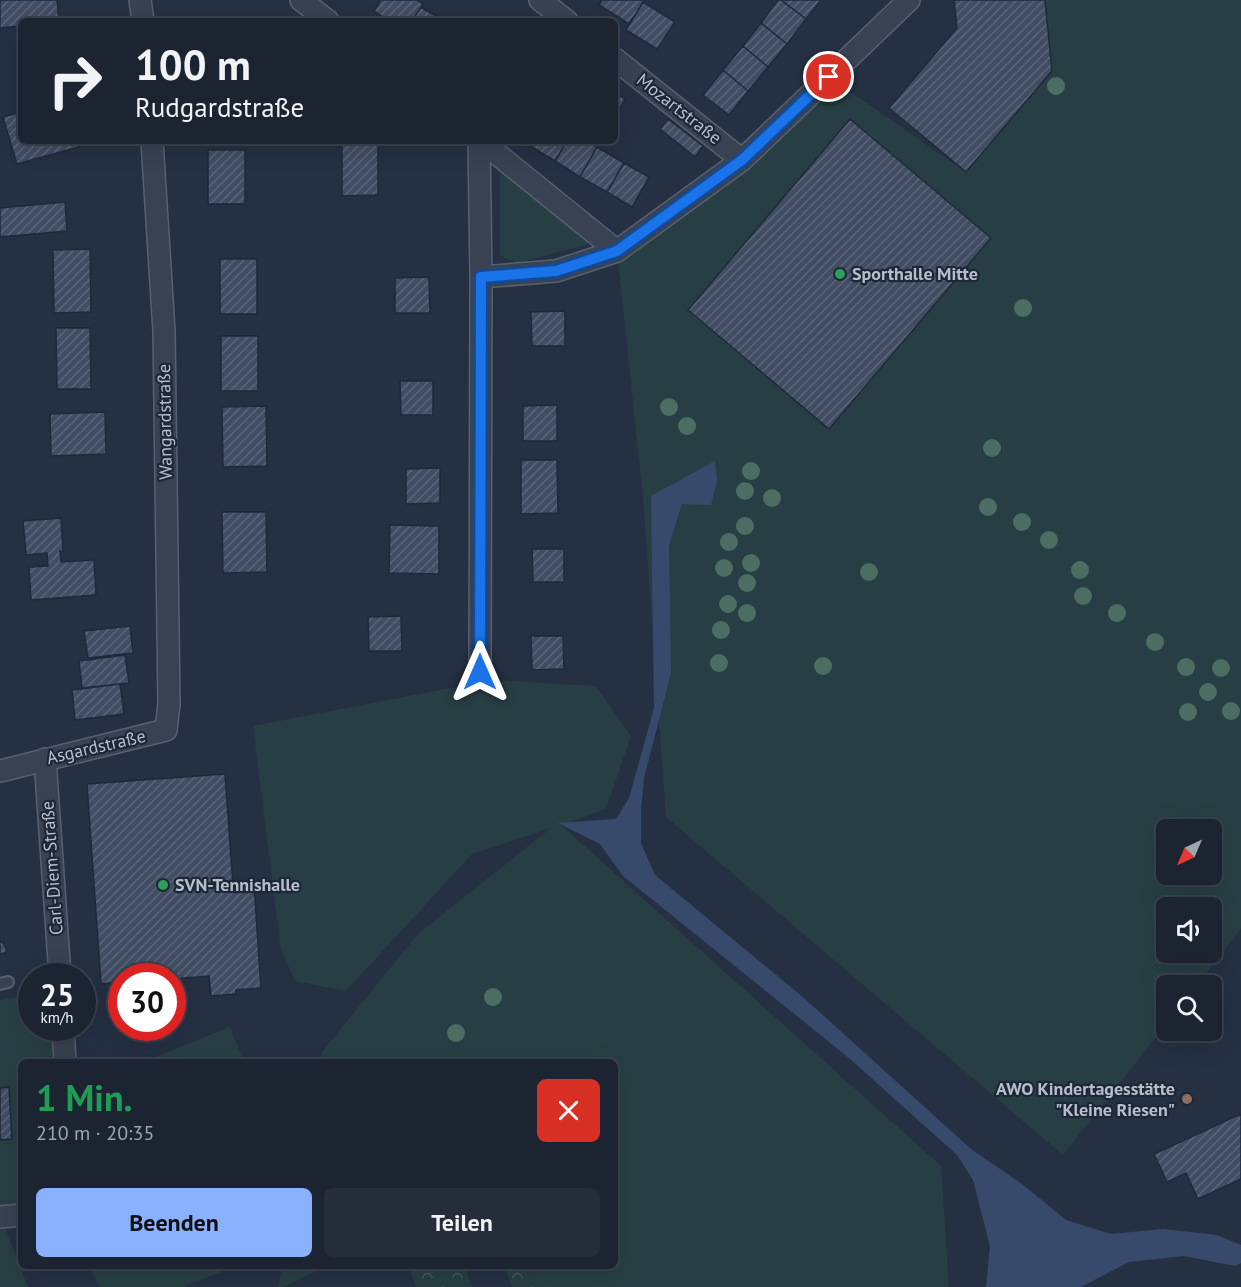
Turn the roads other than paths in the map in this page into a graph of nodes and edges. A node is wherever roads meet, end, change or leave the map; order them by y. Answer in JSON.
{"nodes":[{"id":1,"x":140,"y":0,"type":"edge"},
{"id":2,"x":301,"y":0,"type":"edge"},
{"id":3,"x":540,"y":0,"type":"edge"},
{"id":4,"x":909,"y":0,"type":"edge"},
{"id":5,"x":143,"y":18,"type":"edge"},
{"id":6,"x":324,"y":18,"type":"edge"},
{"id":7,"x":563,"y":18,"type":"edge"},
{"id":8,"x":618,"y":61,"type":"edge"},
{"id":9,"x":152,"y":144,"type":"edge"},
{"id":10,"x":480,"y":144,"type":"edge"},
{"id":11,"x":484,"y":144,"type":"edge"},
{"id":12,"x":742,"y":160,"type":"junction"},
{"id":13,"x":617,"y":251,"type":"junction"},
{"id":14,"x":481,"y":277,"type":"junction"},
{"id":15,"x":480,"y":672,"type":"dead end"},
{"id":16,"x":169,"y":704,"type":"joint"},
{"id":17,"x":45,"y":759,"type":"junction"},
{"id":18,"x":0,"y":771,"type":"edge"},
{"id":19,"x":59,"y":963,"type":"edge"},
{"id":20,"x":64,"y":1041,"type":"edge"},
{"id":21,"x":65,"y":1059,"type":"edge"},
{"id":22,"x":18,"y":1215,"type":"edge"},
{"id":23,"x":0,"y":1217,"type":"edge"}],
"edges":[{"from":1,"to":5,"type":"street"},
{"from":2,"to":6,"type":"street"},
{"from":3,"to":7,"type":"street"},
{"from":4,"to":12,"type":"street"},
{"from":8,"to":12,"type":"street","name":"Mozartstraße"},
{"from":9,"to":16,"type":"street","name":"Wangardstraße"},
{"from":10,"to":14,"type":"street"},
{"from":11,"to":13,"type":"street"},
{"from":12,"to":13,"type":"street"},
{"from":13,"to":14,"type":"street"},
{"from":14,"to":15,"type":"street"},
{"from":16,"to":17,"type":"street","name":"Asgardstraße"},
{"from":17,"to":18,"type":"street","name":"Asgardstraße"},
{"from":17,"to":19,"type":"street","name":"Carl-Diem-Straße"},
{"from":20,"to":21,"type":"street"},
{"from":22,"to":23,"type":"street"}]}
